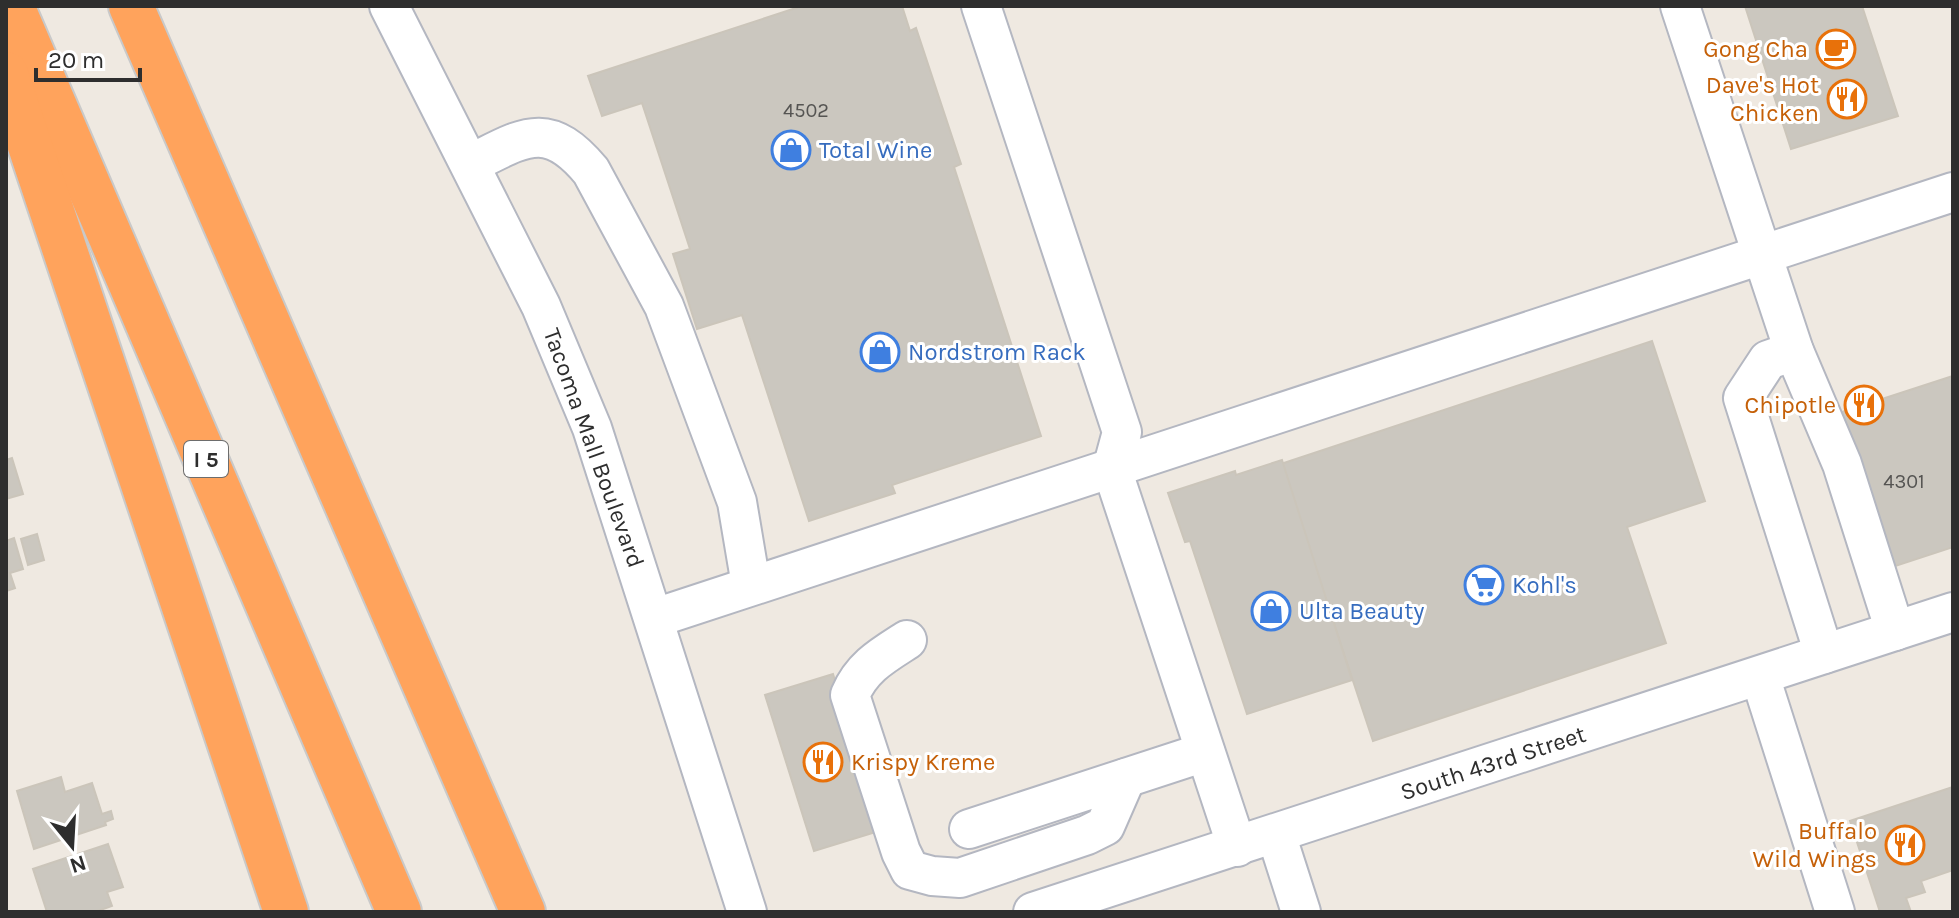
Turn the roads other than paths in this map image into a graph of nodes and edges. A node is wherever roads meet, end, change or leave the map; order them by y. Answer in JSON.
{"nodes":[{"id":1,"x":12,"y":6,"type":"edge"},
{"id":2,"x":131,"y":6,"type":"edge"},
{"id":3,"x":389,"y":6,"type":"edge"},
{"id":4,"x":981,"y":6,"type":"edge"},
{"id":5,"x":1680,"y":6,"type":"edge"},
{"id":6,"x":6,"y":74,"type":"edge"},
{"id":7,"x":470,"y":164,"type":"junction"},
{"id":8,"x":1953,"y":192,"type":"edge"},
{"id":9,"x":1763,"y":254,"type":"junction"},
{"id":10,"x":1794,"y":351,"type":"junction"},
{"id":11,"x":1112,"y":469,"type":"junction"},
{"id":12,"x":751,"y":585,"type":"junction"},
{"id":13,"x":1953,"y":612,"type":"edge"},
{"id":14,"x":655,"y":618,"type":"junction"},
{"id":15,"x":1895,"y":631,"type":"junction"},
{"id":16,"x":907,"y":640,"type":"dead end"},
{"id":17,"x":1824,"y":654,"type":"junction"},
{"id":18,"x":1760,"y":676,"type":"junction"},
{"id":19,"x":1205,"y":752,"type":"junction"},
{"id":20,"x":1126,"y":778,"type":"junction"},
{"id":21,"x":969,"y":829,"type":"dead end"},
{"id":22,"x":1276,"y":834,"type":"junction"},
{"id":23,"x":1237,"y":847,"type":"junction"},
{"id":24,"x":286,"y":912,"type":"edge"},
{"id":25,"x":399,"y":912,"type":"edge"},
{"id":26,"x":523,"y":912,"type":"edge"},
{"id":27,"x":747,"y":912,"type":"edge"},
{"id":28,"x":1033,"y":912,"type":"edge"},
{"id":29,"x":1301,"y":912,"type":"edge"},
{"id":30,"x":1835,"y":912,"type":"edge"}],
"edges":[{"from":1,"to":25,"type":"highway","number":"I 5"},
{"from":2,"to":26,"type":"highway"},
{"from":3,"to":7,"type":"street","name":"Tacoma Mall Boulevard"},
{"from":4,"to":11,"type":"street"},
{"from":5,"to":9,"type":"street"},
{"from":6,"to":24,"type":"highway"},
{"from":7,"to":12,"type":"street"},
{"from":7,"to":14,"type":"street","name":"Tacoma Mall Boulevard"},
{"from":8,"to":9,"type":"street"},
{"from":9,"to":10,"type":"street"},
{"from":9,"to":11,"type":"street"},
{"from":10,"to":15,"type":"street"},
{"from":10,"to":17,"type":"street"},
{"from":11,"to":12,"type":"street"},
{"from":11,"to":19,"type":"street"},
{"from":12,"to":14,"type":"street"},
{"from":13,"to":15,"type":"street","name":"South 43rd Street"},
{"from":14,"to":27,"type":"street","name":"Tacoma Mall Boulevard"},
{"from":15,"to":17,"type":"street","name":"South 43rd Street"},
{"from":16,"to":20,"type":"street"},
{"from":17,"to":18,"type":"street","name":"South 43rd Street"},
{"from":18,"to":22,"type":"street","name":"South 43rd Street"},
{"from":18,"to":30,"type":"street"},
{"from":19,"to":20,"type":"street"},
{"from":19,"to":23,"type":"street"},
{"from":20,"to":21,"type":"street"},
{"from":22,"to":23,"type":"street","name":"South 43rd Street"},
{"from":22,"to":29,"type":"street"},
{"from":23,"to":28,"type":"street","name":"South 43rd Street"}]}
